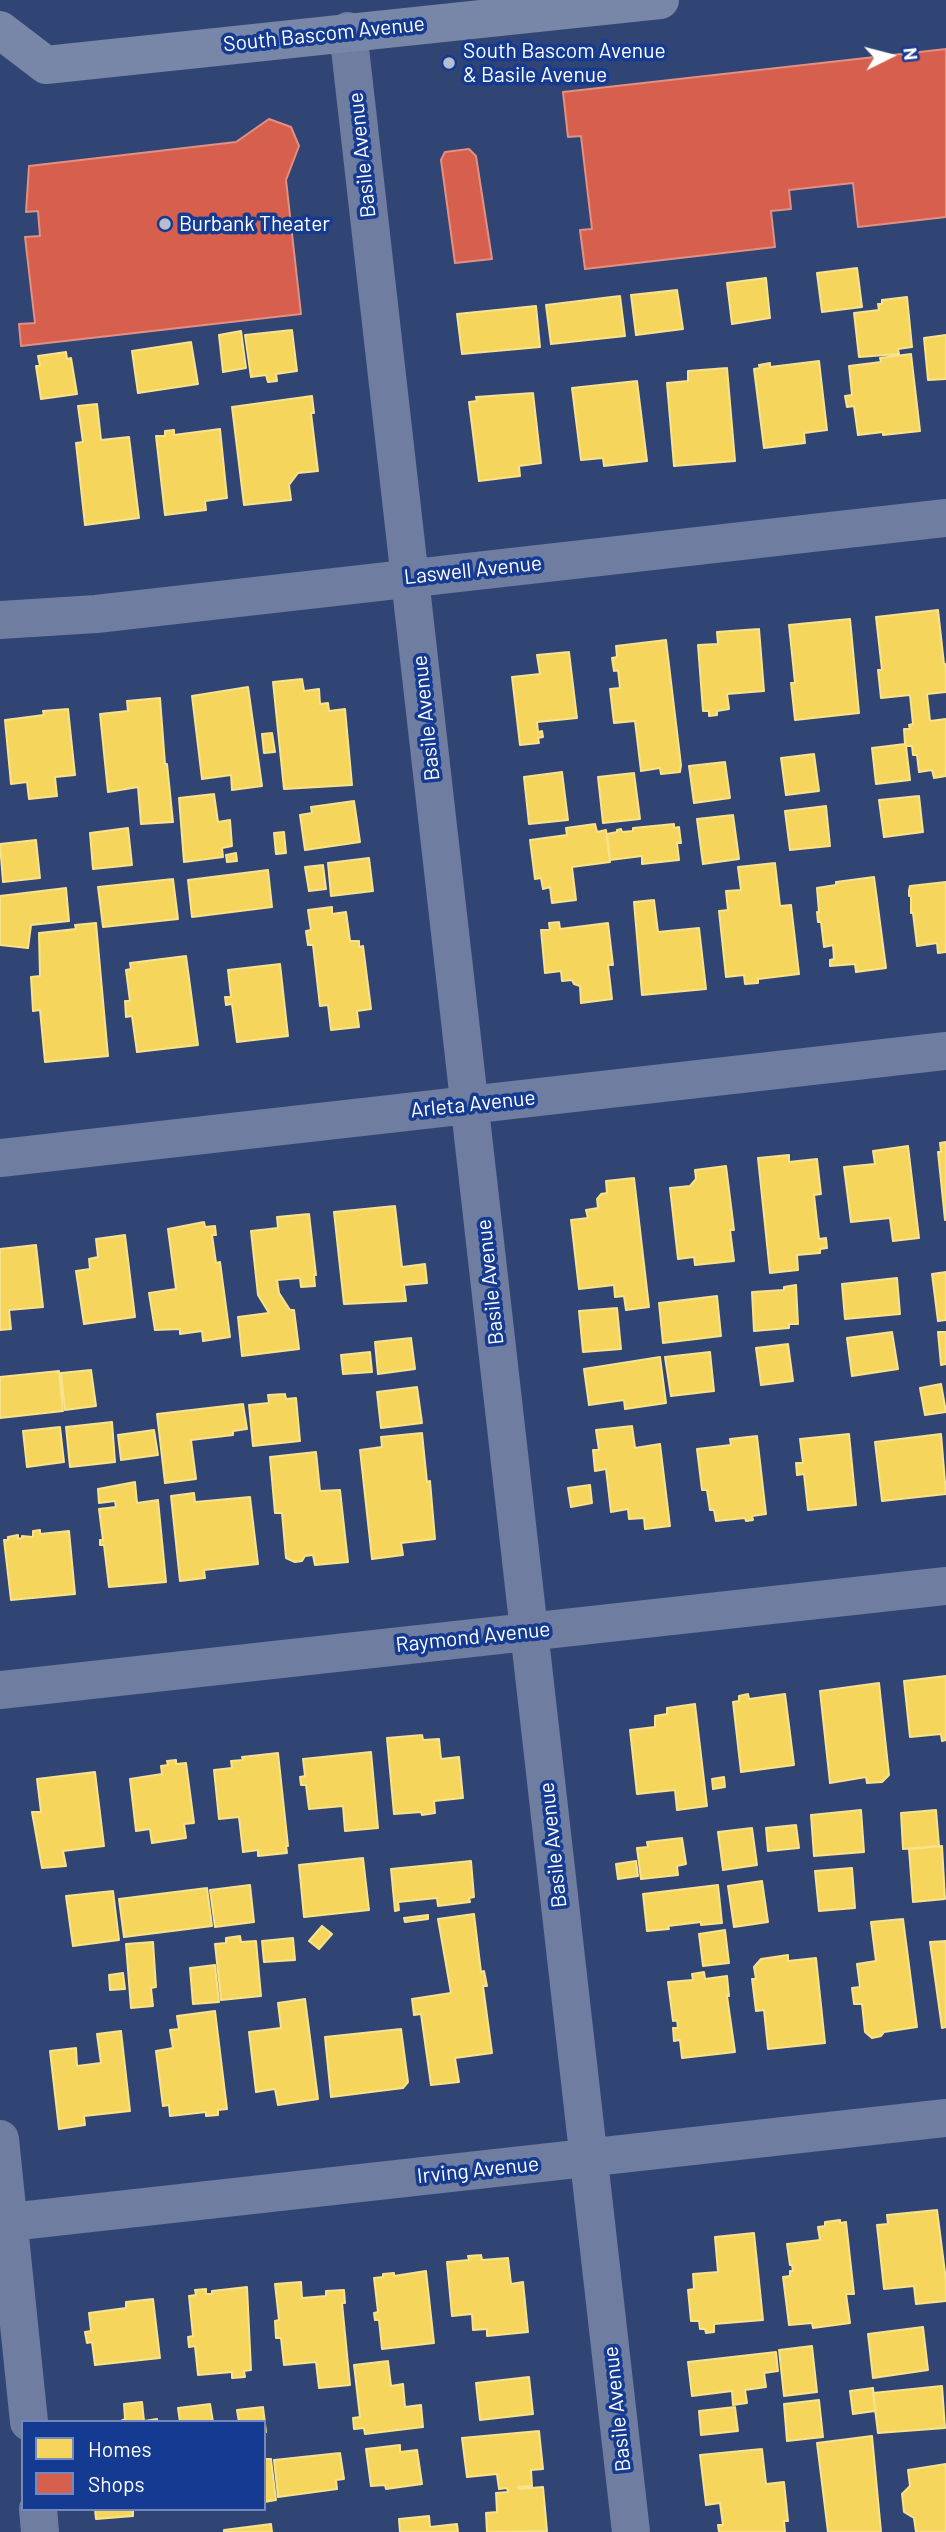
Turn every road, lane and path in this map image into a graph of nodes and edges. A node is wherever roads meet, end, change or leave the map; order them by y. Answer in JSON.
{"nodes":[{"id":1,"x":12,"y":0,"type":"edge"},
{"id":2,"x":376,"y":0,"type":"edge"},
{"id":3,"x":660,"y":0,"type":"edge"},
{"id":4,"x":0,"y":11,"type":"edge"},
{"id":5,"x":0,"y":30,"type":"edge"},
{"id":6,"x":348,"y":32,"type":"junction"},
{"id":7,"x":946,"y":518,"type":"edge"},
{"id":8,"x":410,"y":577,"type":"junction"},
{"id":9,"x":0,"y":620,"type":"edge"},
{"id":10,"x":946,"y":1051,"type":"edge"},
{"id":11,"x":470,"y":1105,"type":"junction"},
{"id":12,"x":0,"y":1158,"type":"edge"},
{"id":13,"x":946,"y":1586,"type":"edge"},
{"id":14,"x":529,"y":1631,"type":"junction"},
{"id":15,"x":0,"y":1690,"type":"edge"},
{"id":16,"x":946,"y":2118,"type":"edge"},
{"id":17,"x":0,"y":2139,"type":"edge"},
{"id":18,"x":588,"y":2158,"type":"junction"},
{"id":19,"x":10,"y":2222,"type":"junction"},
{"id":20,"x":29,"y":2420,"type":"edge"},
{"id":21,"x":37,"y":2511,"type":"edge"},
{"id":22,"x":40,"y":2532,"type":"edge"},
{"id":23,"x":631,"y":2532,"type":"edge"}],
"edges":[{"from":1,"to":4,"type":"main road"},
{"from":2,"to":6,"type":"main road"},
{"from":3,"to":6,"type":"main road","name":"South Bascom Avenue"},
{"from":5,"to":6,"type":"main road","name":"South Bascom Avenue"},
{"from":6,"to":8,"type":"street","name":"Basile Avenue"},
{"from":7,"to":8,"type":"street","name":"Laswell Avenue"},
{"from":8,"to":9,"type":"street","name":"Laswell Avenue"},
{"from":8,"to":11,"type":"street","name":"Basile Avenue"},
{"from":10,"to":11,"type":"street","name":"Arleta Avenue"},
{"from":11,"to":12,"type":"street","name":"Arleta Avenue"},
{"from":11,"to":14,"type":"street","name":"Basile Avenue"},
{"from":13,"to":14,"type":"street","name":"Raymond Avenue"},
{"from":14,"to":15,"type":"street","name":"Raymond Avenue"},
{"from":14,"to":18,"type":"street","name":"Basile Avenue"},
{"from":16,"to":18,"type":"street","name":"Irving Avenue"},
{"from":17,"to":19,"type":"street"},
{"from":18,"to":19,"type":"street","name":"Irving Avenue"},
{"from":18,"to":23,"type":"street","name":"Basile Avenue"},
{"from":19,"to":20,"type":"street"},
{"from":21,"to":22,"type":"street"}]}
